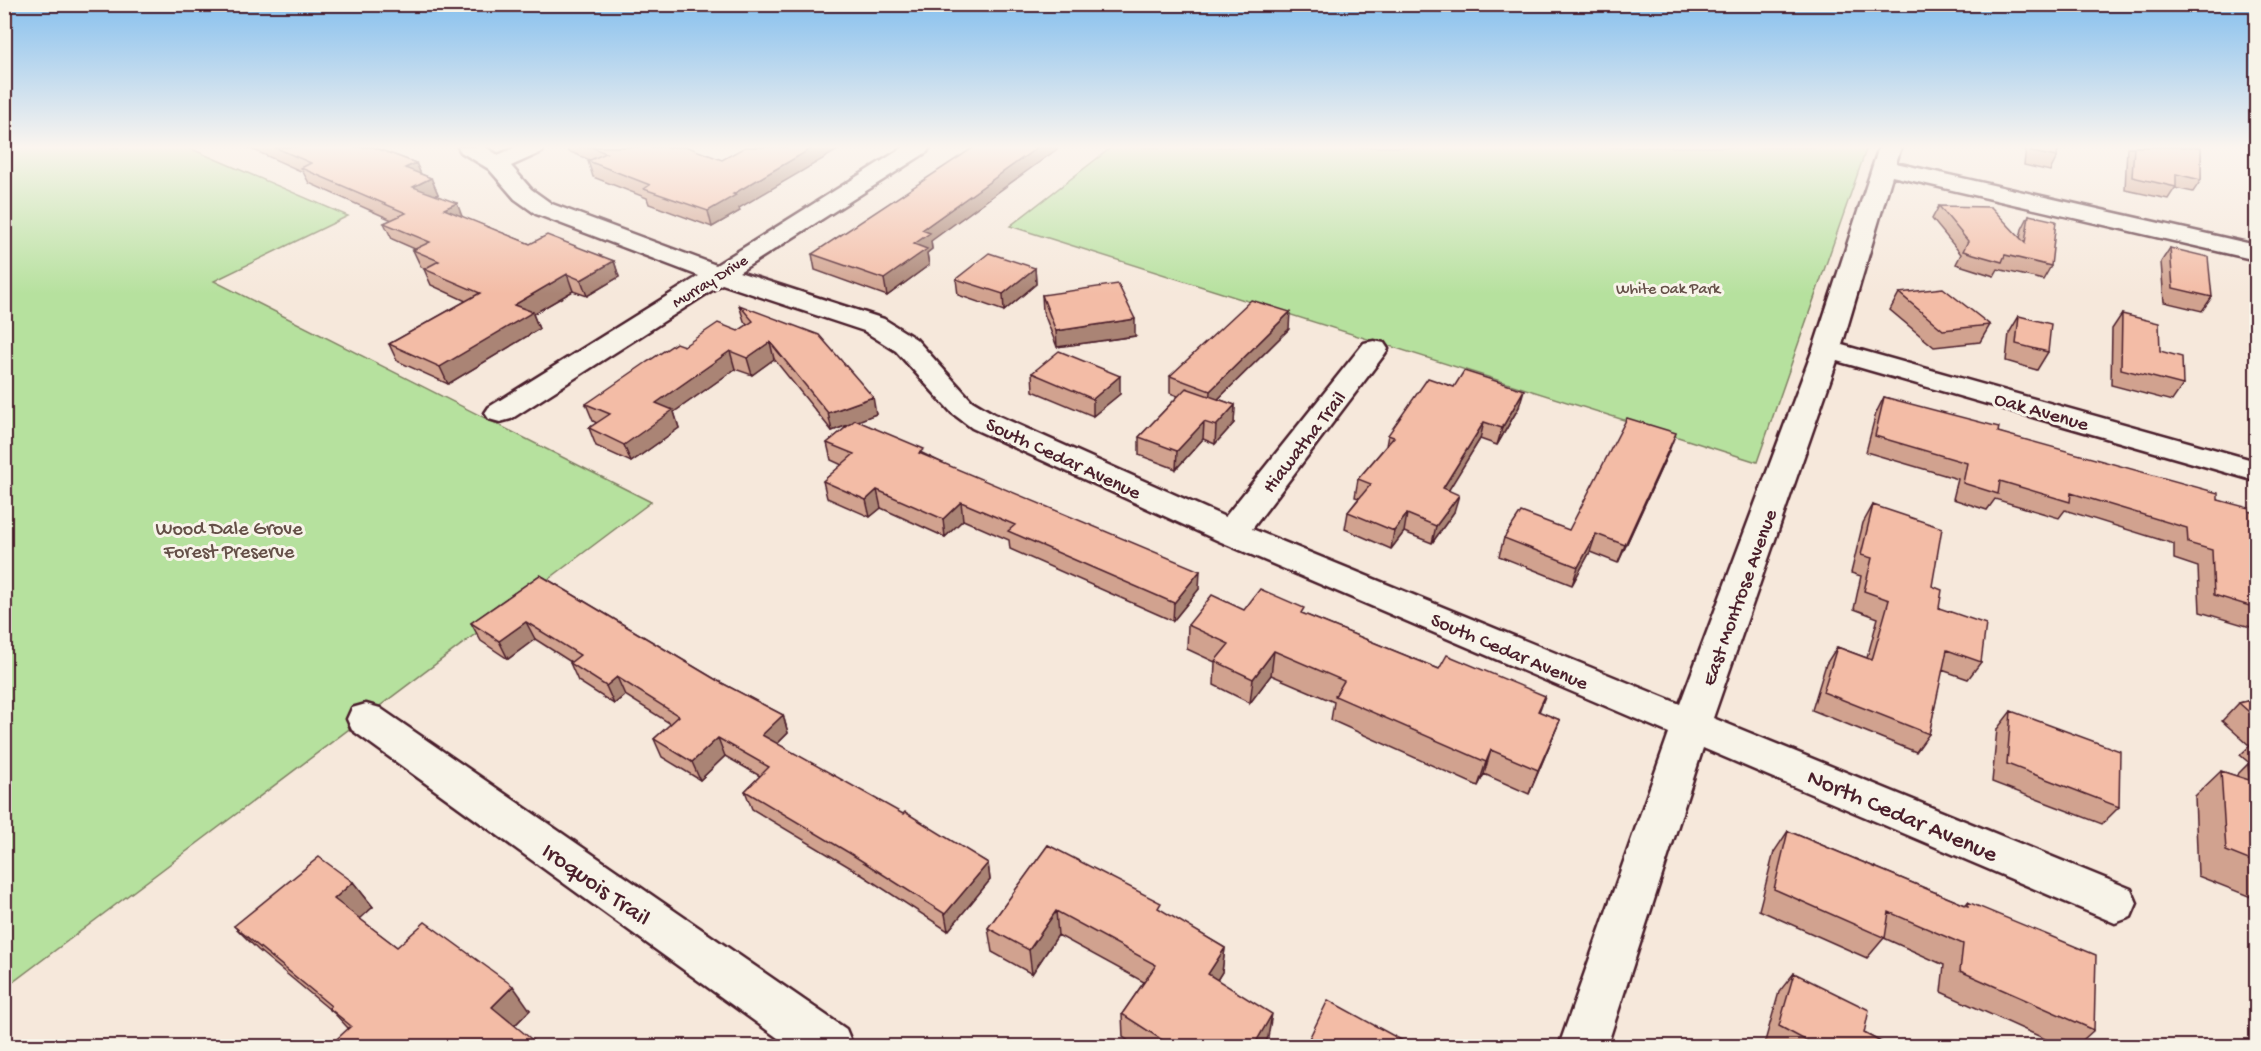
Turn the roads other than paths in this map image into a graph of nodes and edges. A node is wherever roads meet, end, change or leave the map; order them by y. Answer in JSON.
{"nodes":[{"id":1,"x":526,"y":196,"type":"edge"},
{"id":2,"x":841,"y":196,"type":"edge"},
{"id":3,"x":1875,"y":196,"type":"edge"},
{"id":4,"x":2039,"y":196,"type":"edge"},
{"id":5,"x":2256,"y":252,"type":"edge"},
{"id":6,"x":718,"y":274,"type":"junction"},
{"id":7,"x":1374,"y":349,"type":"dead end"},
{"id":8,"x":1827,"y":349,"type":"junction"},
{"id":9,"x":500,"y":413,"type":"dead end"},
{"id":10,"x":2256,"y":471,"type":"edge"},
{"id":11,"x":1231,"y":532,"type":"junction"},
{"id":12,"x":366,"y":719,"type":"dead end"},
{"id":13,"x":1691,"y":726,"type":"junction"},
{"id":14,"x":2115,"y":903,"type":"dead end"},
{"id":15,"x":829,"y":1047,"type":"edge"},
{"id":16,"x":1583,"y":1047,"type":"edge"}],
"edges":[{"from":1,"to":6,"type":"street","name":"South Cedar Avenue"},
{"from":2,"to":6,"type":"street","name":"Murray Drive"},
{"from":3,"to":8,"type":"street","name":"East Montrose Avenue"},
{"from":4,"to":5,"type":"street"},
{"from":6,"to":9,"type":"street","name":"Murray Drive"},
{"from":6,"to":11,"type":"street","name":"South Cedar Avenue"},
{"from":7,"to":11,"type":"street","name":"Hiawatha Trail"},
{"from":8,"to":10,"type":"street","name":"Oak Avenue"},
{"from":8,"to":13,"type":"street","name":"East Montrose Avenue"},
{"from":11,"to":13,"type":"street","name":"South Cedar Avenue"},
{"from":12,"to":15,"type":"street","name":"Iroquois Trail"},
{"from":13,"to":14,"type":"street","name":"North Cedar Avenue"},
{"from":13,"to":16,"type":"street","name":"East Montrose Avenue"}]}
